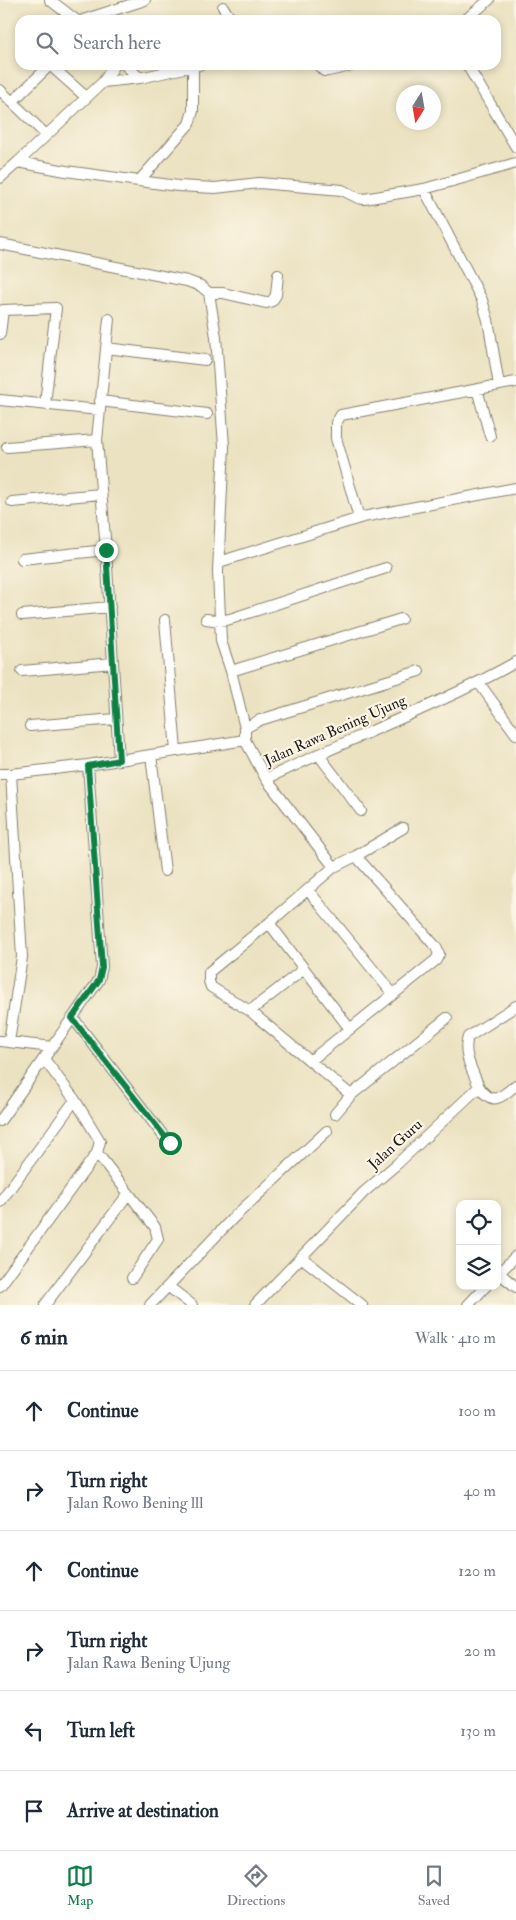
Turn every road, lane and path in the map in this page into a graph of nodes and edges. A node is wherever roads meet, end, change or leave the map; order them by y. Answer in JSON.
{"nodes":[{"id":1,"x":50,"y":0,"type":"edge"},
{"id":2,"x":145,"y":0,"type":"edge"},
{"id":3,"x":489,"y":0,"type":"edge"},
{"id":4,"x":224,"y":7,"type":"dead end"},
{"id":5,"x":70,"y":15,"type":"edge"},
{"id":6,"x":98,"y":15,"type":"edge"},
{"id":7,"x":228,"y":15,"type":"edge"},
{"id":8,"x":471,"y":15,"type":"edge"},
{"id":9,"x":45,"y":70,"type":"edge"},
{"id":10,"x":56,"y":70,"type":"edge"},
{"id":11,"x":111,"y":70,"type":"edge"},
{"id":12,"x":131,"y":70,"type":"edge"},
{"id":13,"x":177,"y":70,"type":"edge"},
{"id":14,"x":196,"y":70,"type":"edge"},
{"id":15,"x":323,"y":70,"type":"edge"},
{"id":16,"x":336,"y":70,"type":"edge"},
{"id":17,"x":469,"y":70,"type":"edge"},
{"id":18,"x":140,"y":78,"type":"junction"},
{"id":19,"x":103,"y":82,"type":"junction"},
{"id":20,"x":0,"y":90,"type":"edge"},
{"id":21,"x":86,"y":97,"type":"junction"},
{"id":22,"x":12,"y":102,"type":"junction"},
{"id":23,"x":45,"y":134,"type":"junction"},
{"id":24,"x":516,"y":147,"type":"edge"},
{"id":25,"x":18,"y":162,"type":"junction"},
{"id":26,"x":516,"y":163,"type":"edge"},
{"id":27,"x":0,"y":178,"type":"edge"},
{"id":28,"x":139,"y":181,"type":"junction"},
{"id":29,"x":424,"y":189,"type":"junction"},
{"id":30,"x":0,"y":244,"type":"edge"},
{"id":31,"x":278,"y":275,"type":"dead end"},
{"id":32,"x":209,"y":293,"type":"junction"},
{"id":33,"x":109,"y":319,"type":"dead end"},
{"id":34,"x":0,"y":334,"type":"edge"},
{"id":35,"x":106,"y":348,"type":"junction"},
{"id":36,"x":205,"y":360,"type":"dead end"},
{"id":37,"x":516,"y":382,"type":"edge"},
{"id":38,"x":499,"y":385,"type":"junction"},
{"id":39,"x":477,"y":390,"type":"junction"},
{"id":40,"x":0,"y":400,"type":"edge"},
{"id":41,"x":45,"y":404,"type":"junction"},
{"id":42,"x":100,"y":405,"type":"junction"},
{"id":43,"x":207,"y":414,"type":"dead end"},
{"id":44,"x":490,"y":436,"type":"dead end"},
{"id":45,"x":97,"y":440,"type":"junction"},
{"id":46,"x":7,"y":447,"type":"dead end"},
{"id":47,"x":516,"y":488,"type":"edge"},
{"id":48,"x":101,"y":494,"type":"junction"},
{"id":49,"x":12,"y":502,"type":"dead end"},
{"id":50,"x":359,"y":518,"type":"junction"},
{"id":51,"x":106,"y":550,"type":"junction"},
{"id":52,"x":22,"y":559,"type":"dead end"},
{"id":53,"x":219,"y":562,"type":"junction"},
{"id":54,"x":386,"y":568,"type":"dead end"},
{"id":55,"x":110,"y":607,"type":"junction"},
{"id":56,"x":22,"y":615,"type":"dead end"},
{"id":57,"x":206,"y":619,"type":"dead end"},
{"id":58,"x":165,"y":620,"type":"dead end"},
{"id":59,"x":401,"y":620,"type":"dead end"},
{"id":60,"x":220,"y":621,"type":"junction"},
{"id":61,"x":516,"y":662,"type":"edge"},
{"id":62,"x":113,"y":663,"type":"junction"},
{"id":63,"x":22,"y":671,"type":"dead end"},
{"id":64,"x":231,"y":671,"type":"junction"},
{"id":65,"x":419,"y":671,"type":"dead end"},
{"id":66,"x":480,"y":682,"type":"junction"},
{"id":67,"x":116,"y":719,"type":"junction"},
{"id":68,"x":30,"y":726,"type":"dead end"},
{"id":69,"x":244,"y":728,"type":"junction"},
{"id":70,"x":516,"y":734,"type":"edge"},
{"id":71,"x":245,"y":740,"type":"junction"},
{"id":72,"x":176,"y":751,"type":"junction"},
{"id":73,"x":318,"y":754,"type":"junction"},
{"id":74,"x":151,"y":755,"type":"junction"},
{"id":75,"x":119,"y":760,"type":"junction"},
{"id":76,"x":88,"y":766,"type":"junction"},
{"id":77,"x":5,"y":774,"type":"edge"},
{"id":78,"x":266,"y":779,"type":"junction"},
{"id":79,"x":360,"y":811,"type":"dead end"},
{"id":80,"x":403,"y":828,"type":"dead end"},
{"id":81,"x":356,"y":856,"type":"junction"},
{"id":82,"x":334,"y":867,"type":"junction"},
{"id":83,"x":165,"y":871,"type":"dead end"},
{"id":84,"x":308,"y":890,"type":"junction"},
{"id":85,"x":269,"y":924,"type":"junction"},
{"id":86,"x":304,"y":969,"type":"junction"},
{"id":87,"x":393,"y":994,"type":"junction"},
{"id":88,"x":516,"y":1006,"type":"edge"},
{"id":89,"x":250,"y":1011,"type":"junction"},
{"id":90,"x":72,"y":1018,"type":"junction"},
{"id":91,"x":447,"y":1018,"type":"dead end"},
{"id":92,"x":350,"y":1029,"type":"junction"},
{"id":93,"x":4,"y":1042,"type":"edge"},
{"id":94,"x":52,"y":1047,"type":"junction"},
{"id":95,"x":44,"y":1059,"type":"junction"},
{"id":96,"x":310,"y":1061,"type":"junction"},
{"id":97,"x":516,"y":1085,"type":"edge"},
{"id":98,"x":479,"y":1087,"type":"junction"},
{"id":99,"x":351,"y":1095,"type":"junction"},
{"id":100,"x":75,"y":1100,"type":"junction"},
{"id":101,"x":335,"y":1114,"type":"dead end"},
{"id":102,"x":0,"y":1121,"type":"edge"},
{"id":103,"x":327,"y":1131,"type":"dead end"},
{"id":104,"x":170,"y":1143,"type":"dead end"},
{"id":105,"x":97,"y":1153,"type":"junction"},
{"id":106,"x":128,"y":1194,"type":"junction"},
{"id":107,"x":0,"y":1202,"type":"edge"},
{"id":108,"x":516,"y":1256,"type":"edge"},
{"id":109,"x":301,"y":1257,"type":"junction"},
{"id":110,"x":501,"y":1271,"type":"edge"},
{"id":111,"x":501,"y":1276,"type":"edge"},
{"id":112,"x":132,"y":1278,"type":"dead end"},
{"id":113,"x":0,"y":1286,"type":"edge"},
{"id":114,"x":169,"y":1287,"type":"junction"},
{"id":115,"x":516,"y":1287,"type":"edge"},
{"id":116,"x":482,"y":1290,"type":"edge"},
{"id":117,"x":45,"y":1305,"type":"edge"},
{"id":118,"x":150,"y":1305,"type":"edge"},
{"id":119,"x":192,"y":1305,"type":"edge"},
{"id":120,"x":255,"y":1305,"type":"edge"},
{"id":121,"x":362,"y":1305,"type":"edge"},
{"id":122,"x":468,"y":1305,"type":"edge"}],
"edges":[{"from":1,"to":5,"type":"street"},
{"from":2,"to":6,"type":"street"},
{"from":3,"to":8,"type":"street"},
{"from":4,"to":7,"type":"street"},
{"from":9,"to":22,"type":"street"},
{"from":10,"to":21,"type":"street"},
{"from":11,"to":19,"type":"street"},
{"from":12,"to":18,"type":"street"},
{"from":13,"to":18,"type":"street"},
{"from":14,"to":28,"type":"street"},
{"from":15,"to":16,"type":"street"},
{"from":17,"to":24,"type":"street"},
{"from":18,"to":19,"type":"street"},
{"from":19,"to":21,"type":"street"},
{"from":20,"to":22,"type":"street"},
{"from":21,"to":23,"type":"street"},
{"from":22,"to":23,"type":"street"},
{"from":23,"to":25,"type":"street"},
{"from":25,"to":27,"type":"street"},
{"from":25,"to":28,"type":"street"},
{"from":26,"to":29,"type":"street"},
{"from":28,"to":29,"type":"street"},
{"from":29,"to":38,"type":"street"},
{"from":30,"to":32,"type":"street"},
{"from":31,"to":32,"type":"street"},
{"from":32,"to":53,"type":"street"},
{"from":33,"to":35,"type":"street"},
{"from":34,"to":41,"type":"street"},
{"from":35,"to":36,"type":"street"},
{"from":35,"to":42,"type":"street"},
{"from":37,"to":38,"type":"street"},
{"from":38,"to":39,"type":"street"},
{"from":39,"to":44,"type":"street"},
{"from":39,"to":50,"type":"street"},
{"from":40,"to":41,"type":"street"},
{"from":41,"to":42,"type":"street"},
{"from":42,"to":43,"type":"street"},
{"from":42,"to":45,"type":"street"},
{"from":45,"to":46,"type":"street"},
{"from":45,"to":48,"type":"street"},
{"from":47,"to":50,"type":"street"},
{"from":48,"to":49,"type":"street"},
{"from":48,"to":51,"type":"street"},
{"from":50,"to":53,"type":"street"},
{"from":51,"to":52,"type":"street"},
{"from":51,"to":55,"type":"street"},
{"from":53,"to":60,"type":"street"},
{"from":54,"to":60,"type":"street"},
{"from":55,"to":56,"type":"street"},
{"from":55,"to":62,"type":"street"},
{"from":57,"to":60,"type":"street"},
{"from":58,"to":72,"type":"street"},
{"from":59,"to":64,"type":"street"},
{"from":60,"to":64,"type":"street"},
{"from":61,"to":66,"type":"street","name":"Jalan Rawa Bening Ujung"},
{"from":62,"to":63,"type":"street"},
{"from":62,"to":67,"type":"street"},
{"from":64,"to":69,"type":"street"},
{"from":65,"to":69,"type":"street"},
{"from":66,"to":70,"type":"street"},
{"from":66,"to":73,"type":"street","name":"Jalan Rawa Bening Ujung"},
{"from":67,"to":68,"type":"street"},
{"from":67,"to":75,"type":"street"},
{"from":69,"to":71,"type":"street"},
{"from":71,"to":72,"type":"street","name":"Jalan Rawa Bening Ujung"},
{"from":71,"to":78,"type":"street","name":"Jalan Rawa Bening Ujung"},
{"from":72,"to":74,"type":"street","name":"Jalan Rawa Bening Ujung"},
{"from":73,"to":78,"type":"street","name":"Jalan Rawa Bening Ujung"},
{"from":73,"to":79,"type":"street"},
{"from":74,"to":75,"type":"street","name":"Jalan Rawa Bening Ujung"},
{"from":74,"to":83,"type":"street"},
{"from":75,"to":76,"type":"street","name":"Jalan Rawa Bening Ujung"},
{"from":76,"to":77,"type":"street","name":"Jalan Rawa Bening Ujung"},
{"from":76,"to":90,"type":"street"},
{"from":77,"to":93,"type":"street"},
{"from":78,"to":82,"type":"street"},
{"from":80,"to":81,"type":"street"},
{"from":81,"to":82,"type":"street"},
{"from":81,"to":87,"type":"street"},
{"from":82,"to":84,"type":"street"},
{"from":84,"to":85,"type":"street"},
{"from":84,"to":87,"type":"street"},
{"from":85,"to":86,"type":"street"},
{"from":85,"to":89,"type":"street"},
{"from":86,"to":89,"type":"street"},
{"from":86,"to":92,"type":"street"},
{"from":87,"to":92,"type":"street"},
{"from":88,"to":98,"type":"street"},
{"from":89,"to":96,"type":"street"},
{"from":90,"to":94,"type":"street"},
{"from":90,"to":104,"type":"street"},
{"from":91,"to":99,"type":"street"},
{"from":92,"to":96,"type":"street"},
{"from":93,"to":94,"type":"street"},
{"from":94,"to":95,"type":"street"},
{"from":95,"to":100,"type":"street"},
{"from":95,"to":102,"type":"street"},
{"from":96,"to":99,"type":"street"},
{"from":97,"to":98,"type":"street"},
{"from":98,"to":109,"type":"street","name":"Jalan Guru"},
{"from":99,"to":101,"type":"street"},
{"from":100,"to":105,"type":"street"},
{"from":100,"to":107,"type":"street"},
{"from":103,"to":114,"type":"street"},
{"from":105,"to":106,"type":"street"},
{"from":105,"to":113,"type":"street"},
{"from":106,"to":112,"type":"street"},
{"from":106,"to":117,"type":"street"},
{"from":108,"to":110,"type":"street"},
{"from":109,"to":120,"type":"street","name":"Jalan Guru"},
{"from":109,"to":121,"type":"street"},
{"from":111,"to":115,"type":"street"},
{"from":114,"to":118,"type":"street"},
{"from":114,"to":119,"type":"street"},
{"from":116,"to":122,"type":"street"}]}
